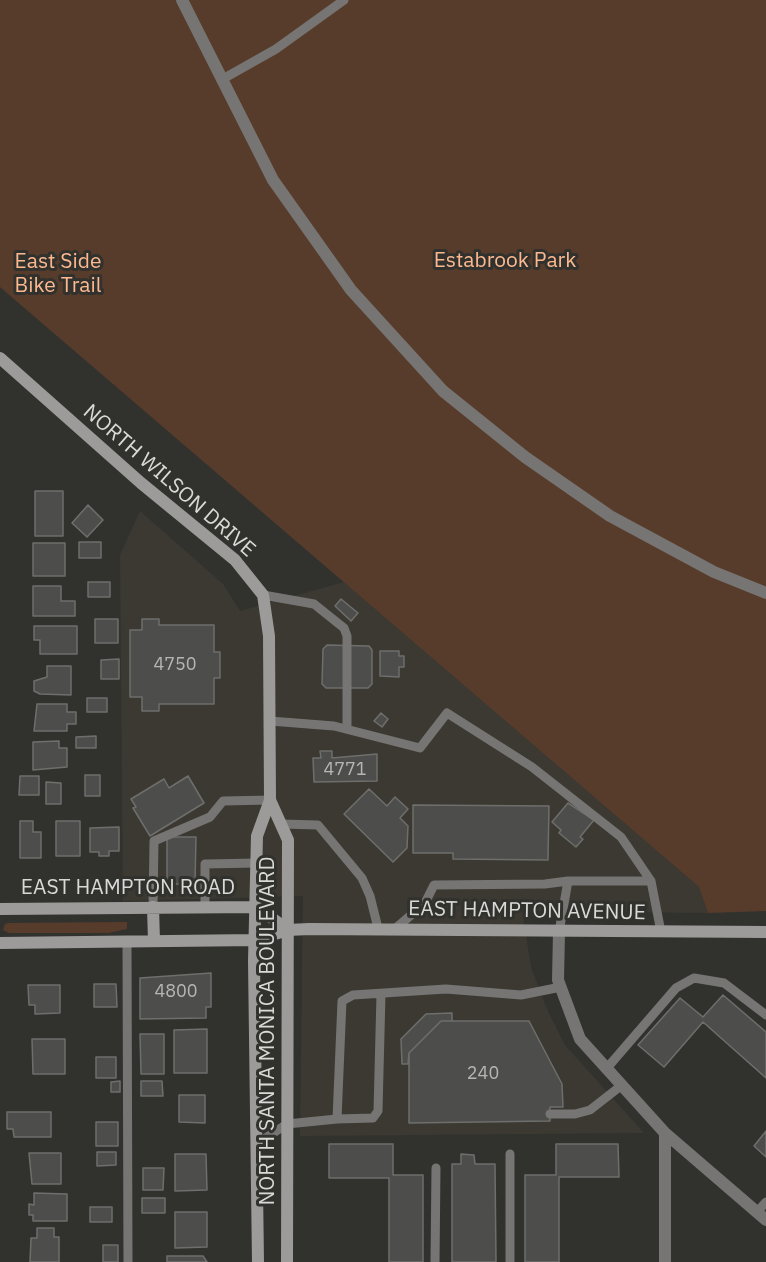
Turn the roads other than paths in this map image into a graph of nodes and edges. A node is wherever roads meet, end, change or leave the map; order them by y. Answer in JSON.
{"nodes":[{"id":1,"x":182,"y":0,"type":"edge"},
{"id":2,"x":344,"y":0,"type":"edge"},
{"id":3,"x":220,"y":80,"type":"junction"},
{"id":4,"x":0,"y":358,"type":"edge"},
{"id":5,"x":766,"y":593,"type":"edge"},
{"id":6,"x":263,"y":595,"type":"junction"},
{"id":7,"x":270,"y":721,"type":"junction"},
{"id":8,"x":347,"y":729,"type":"junction"},
{"id":9,"x":270,"y":800,"type":"junction"},
{"id":10,"x":281,"y":824,"type":"junction"},
{"id":11,"x":257,"y":863,"type":"junction"},
{"id":12,"x":568,"y":881,"type":"junction"},
{"id":13,"x":651,"y":881,"type":"junction"},
{"id":14,"x":153,"y":907,"type":"junction"},
{"id":15,"x":205,"y":907,"type":"junction"},
{"id":16,"x":256,"y":907,"type":"junction"},
{"id":17,"x":0,"y":909,"type":"edge"},
{"id":18,"x":378,"y":928,"type":"junction"},
{"id":19,"x":396,"y":928,"type":"junction"},
{"id":20,"x":288,"y":930,"type":"junction"},
{"id":21,"x":559,"y":932,"type":"junction"},
{"id":22,"x":661,"y":932,"type":"junction"},
{"id":23,"x":766,"y":932,"type":"edge"},
{"id":24,"x":255,"y":940,"type":"junction"},
{"id":25,"x":154,"y":941,"type":"junction"},
{"id":26,"x":127,"y":942,"type":"junction"},
{"id":27,"x":0,"y":943,"type":"edge"},
{"id":28,"x":561,"y":987,"type":"junction"},
{"id":29,"x":381,"y":994,"type":"junction"},
{"id":30,"x":766,"y":1015,"type":"edge"},
{"id":31,"x":607,"y":1068,"type":"junction"},
{"id":32,"x":622,"y":1085,"type":"junction"},
{"id":33,"x":550,"y":1114,"type":"dead end"},
{"id":34,"x":337,"y":1119,"type":"junction"},
{"id":35,"x":287,"y":1124,"type":"junction"},
{"id":36,"x":665,"y":1133,"type":"junction"},
{"id":37,"x":258,"y":1143,"type":"junction"},
{"id":38,"x":510,"y":1154,"type":"dead end"},
{"id":39,"x":436,"y":1168,"type":"dead end"},
{"id":40,"x":766,"y":1202,"type":"edge"},
{"id":41,"x":761,"y":1216,"type":"edge"},
{"id":42,"x":128,"y":1262,"type":"edge"},
{"id":43,"x":258,"y":1262,"type":"edge"},
{"id":44,"x":288,"y":1262,"type":"edge"},
{"id":45,"x":435,"y":1262,"type":"edge"},
{"id":46,"x":510,"y":1262,"type":"edge"},
{"id":47,"x":665,"y":1262,"type":"edge"}],
"edges":[{"from":1,"to":3,"type":"street"},
{"from":2,"to":3,"type":"lane"},
{"from":3,"to":5,"type":"street"},
{"from":4,"to":6,"type":"street","name":"NORTH WILSON DRIVE"},
{"from":6,"to":7,"type":"street"},
{"from":6,"to":8,"type":"lane"},
{"from":7,"to":8,"type":"lane"},
{"from":7,"to":9,"type":"street"},
{"from":8,"to":13,"type":"lane"},
{"from":9,"to":10,"type":"street","name":"NORTH SANTA MONICA BOULEVARD"},
{"from":9,"to":11,"type":"street","name":"NORTH SANTA MONICA BOULEVARD"},
{"from":9,"to":14,"type":"lane"},
{"from":10,"to":18,"type":"lane"},
{"from":10,"to":20,"type":"street","name":"NORTH SANTA MONICA BOULEVARD"},
{"from":11,"to":15,"type":"lane"},
{"from":11,"to":16,"type":"street","name":"NORTH SANTA MONICA BOULEVARD"},
{"from":12,"to":13,"type":"lane"},
{"from":12,"to":19,"type":"lane"},
{"from":12,"to":21,"type":"lane"},
{"from":13,"to":22,"type":"lane"},
{"from":14,"to":15,"type":"street","name":"EAST HAMPTON ROAD"},
{"from":14,"to":17,"type":"street","name":"EAST HAMPTON ROAD"},
{"from":14,"to":25,"type":"street"},
{"from":15,"to":16,"type":"street","name":"EAST HAMPTON ROAD"},
{"from":16,"to":20,"type":"street"},
{"from":16,"to":24,"type":"street","name":"NORTH SANTA MONICA BOULEVARD"},
{"from":18,"to":19,"type":"street","name":"EAST HAMPTON AVENUE"},
{"from":18,"to":20,"type":"street","name":"EAST HAMPTON AVENUE"},
{"from":19,"to":21,"type":"street","name":"EAST HAMPTON AVENUE"},
{"from":20,"to":24,"type":"street","name":"EAST HAMPTON AVENUE"},
{"from":20,"to":35,"type":"street","name":"NORTH SANTA MONICA BOULEVARD"},
{"from":21,"to":22,"type":"street","name":"EAST HAMPTON AVENUE"},
{"from":21,"to":28,"type":"street"},
{"from":22,"to":23,"type":"street","name":"EAST HAMPTON AVENUE"},
{"from":24,"to":25,"type":"street"},
{"from":24,"to":37,"type":"street","name":"NORTH SANTA MONICA BOULEVARD"},
{"from":25,"to":26,"type":"street"},
{"from":26,"to":27,"type":"street"},
{"from":26,"to":42,"type":"lane"},
{"from":28,"to":29,"type":"lane"},
{"from":28,"to":31,"type":"street"},
{"from":29,"to":34,"type":"lane"},
{"from":29,"to":34,"type":"lane"},
{"from":30,"to":31,"type":"lane"},
{"from":31,"to":32,"type":"street"},
{"from":32,"to":33,"type":"lane"},
{"from":32,"to":36,"type":"street"},
{"from":34,"to":35,"type":"lane"},
{"from":35,"to":37,"type":"lane"},
{"from":35,"to":44,"type":"street","name":"NORTH SANTA MONICA BOULEVARD"},
{"from":36,"to":41,"type":"street"},
{"from":36,"to":47,"type":"street"},
{"from":37,"to":43,"type":"street","name":"NORTH SANTA MONICA BOULEVARD"},
{"from":38,"to":46,"type":"lane"},
{"from":39,"to":45,"type":"lane"},
{"from":40,"to":41,"type":"lane"}]}
